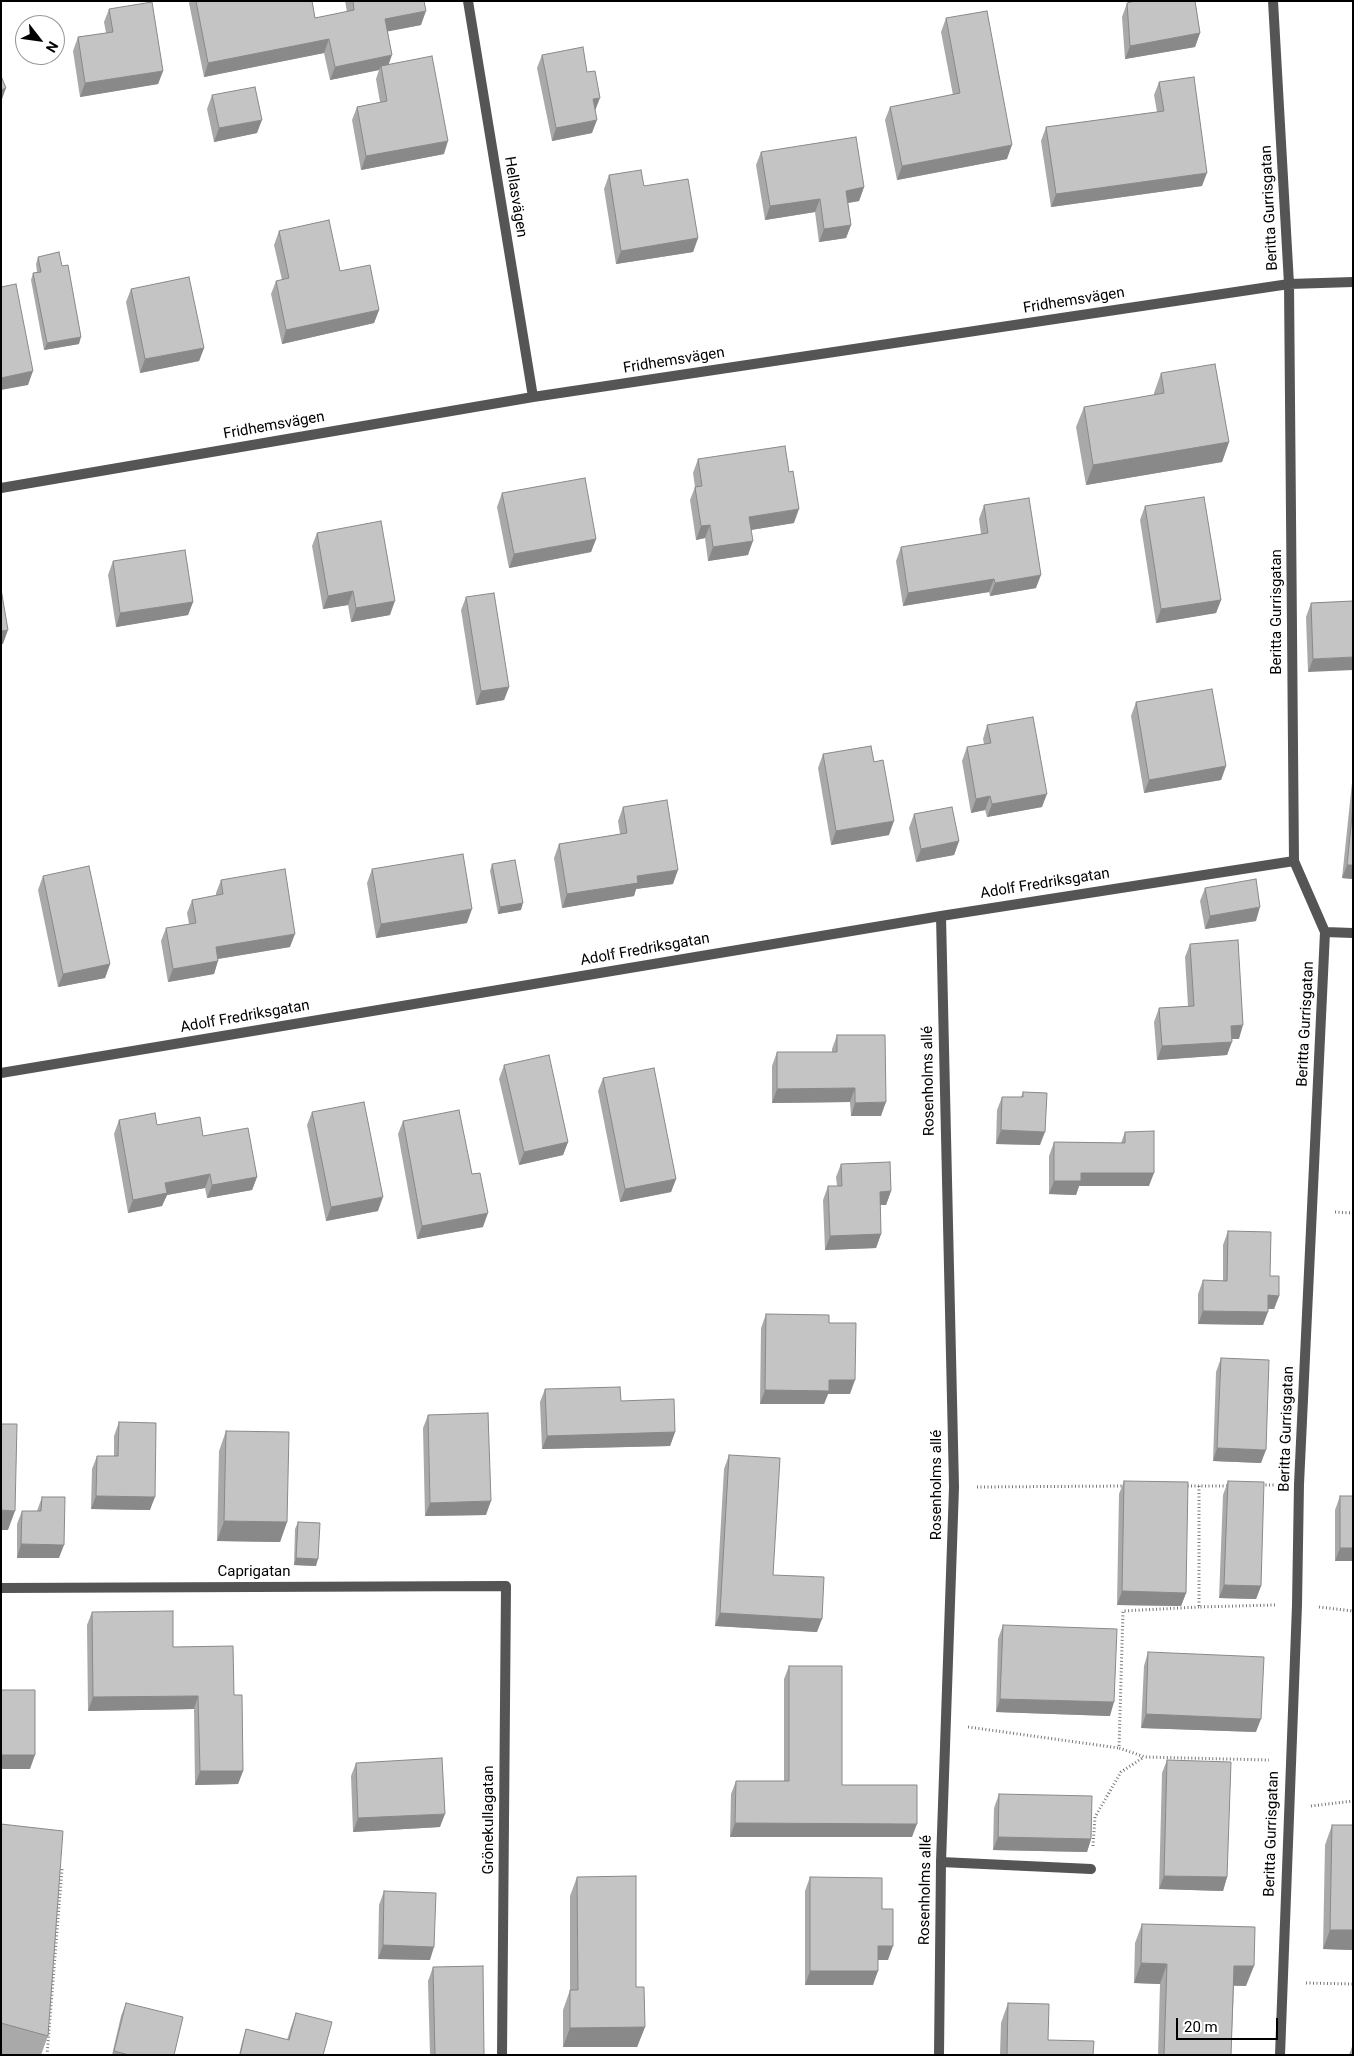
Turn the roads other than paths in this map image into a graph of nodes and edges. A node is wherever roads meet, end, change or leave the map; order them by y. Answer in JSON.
{"nodes":[{"id":1,"x":468,"y":1,"type":"edge"},
{"id":2,"x":1273,"y":1,"type":"edge"},
{"id":3,"x":1353,"y":282,"type":"edge"},
{"id":4,"x":1289,"y":284,"type":"junction"},
{"id":5,"x":533,"y":397,"type":"junction"},
{"id":6,"x":1,"y":488,"type":"edge"},
{"id":7,"x":1294,"y":861,"type":"junction"},
{"id":8,"x":941,"y":916,"type":"junction"},
{"id":9,"x":1325,"y":932,"type":"junction"},
{"id":10,"x":1353,"y":933,"type":"edge"},
{"id":11,"x":1,"y":1073,"type":"edge"},
{"id":12,"x":506,"y":1586,"type":"joint"},
{"id":13,"x":1,"y":1588,"type":"edge"},
{"id":14,"x":941,"y":1862,"type":"junction"},
{"id":15,"x":1091,"y":1868,"type":"road end"},
{"id":16,"x":502,"y":2055,"type":"edge"},
{"id":17,"x":939,"y":2055,"type":"edge"},
{"id":18,"x":1280,"y":2055,"type":"edge"}],
"edges":[{"from":1,"to":5,"type":"street","name":"Hellasvägen"},
{"from":2,"to":4,"type":"street","name":"Beritta Gurrisgatan"},
{"from":3,"to":4,"type":"street","name":"Fridhemsvägen"},
{"from":4,"to":5,"type":"street","name":"Fridhemsvägen"},
{"from":4,"to":7,"type":"street","name":"Beritta Gurrisgatan"},
{"from":5,"to":6,"type":"street","name":"Fridhemsvägen"},
{"from":7,"to":8,"type":"street","name":"Adolf Fredriksgatan"},
{"from":7,"to":9,"type":"street","name":"Beritta Gurrisgatan"},
{"from":8,"to":11,"type":"street","name":"Adolf Fredriksgatan"},
{"from":8,"to":14,"type":"street","name":"Rosenholms allé"},
{"from":9,"to":10,"type":"street"},
{"from":9,"to":18,"type":"street","name":"Beritta Gurrisgatan"},
{"from":12,"to":13,"type":"street","name":"Caprigatan"},
{"from":12,"to":16,"type":"street","name":"Grönekullagatan"},
{"from":14,"to":15,"type":"street"},
{"from":14,"to":17,"type":"street","name":"Rosenholms allé"}]}
